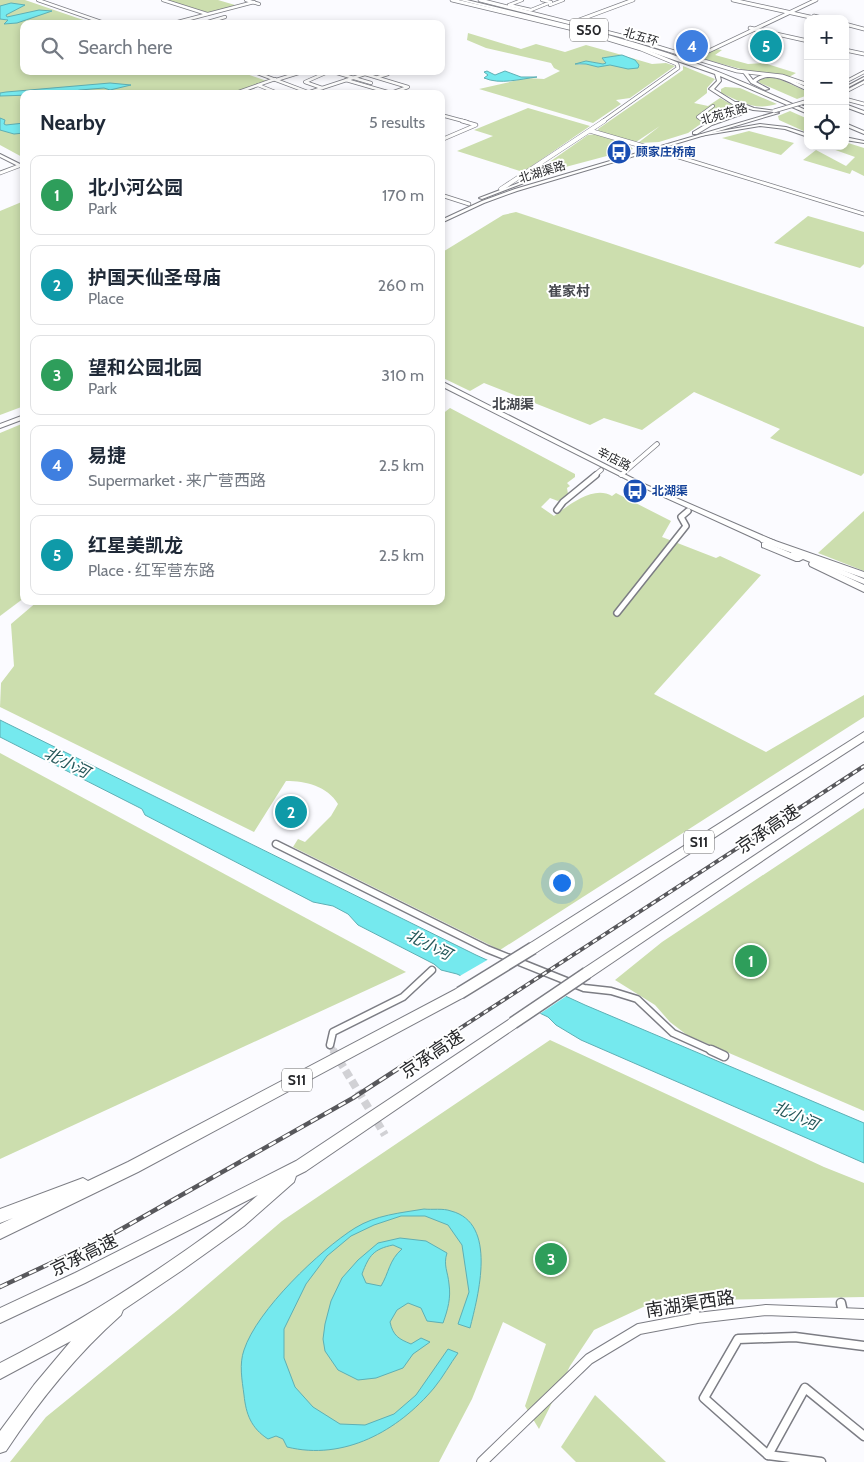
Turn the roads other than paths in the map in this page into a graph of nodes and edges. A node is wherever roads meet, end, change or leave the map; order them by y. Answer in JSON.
{"nodes":[{"id":1,"x":38,"y":0,"type":"edge"},
{"id":2,"x":163,"y":0,"type":"edge"},
{"id":3,"x":246,"y":0,"type":"edge"},
{"id":4,"x":453,"y":0,"type":"edge"},
{"id":5,"x":462,"y":0,"type":"edge"},
{"id":6,"x":470,"y":0,"type":"edge"},
{"id":7,"x":480,"y":0,"type":"edge"},
{"id":8,"x":522,"y":0,"type":"edge"},
{"id":9,"x":542,"y":0,"type":"edge"},
{"id":10,"x":563,"y":0,"type":"edge"},
{"id":11,"x":633,"y":0,"type":"edge"},
{"id":12,"x":733,"y":0,"type":"edge"},
{"id":13,"x":740,"y":0,"type":"edge"},
{"id":14,"x":808,"y":0,"type":"edge"},
{"id":15,"x":816,"y":0,"type":"edge"},
{"id":16,"x":254,"y":2,"type":"junction"},
{"id":17,"x":259,"y":4,"type":"dead end"},
{"id":18,"x":520,"y":7,"type":"junction"},
{"id":19,"x":496,"y":8,"type":"junction"},
{"id":20,"x":515,"y":9,"type":"junction"},
{"id":21,"x":787,"y":11,"type":"junction"},
{"id":22,"x":531,"y":13,"type":"junction"},
{"id":23,"x":207,"y":14,"type":"junction"},
{"id":24,"x":804,"y":15,"type":"edge"},
{"id":25,"x":806,"y":15,"type":"edge"},
{"id":26,"x":225,"y":17,"type":"dead end"},
{"id":27,"x":96,"y":20,"type":"edge"},
{"id":28,"x":185,"y":20,"type":"edge"},
{"id":29,"x":213,"y":20,"type":"edge"},
{"id":30,"x":571,"y":23,"type":"junction"},
{"id":31,"x":849,"y":25,"type":"edge"},
{"id":32,"x":749,"y":28,"type":"junction"},
{"id":33,"x":864,"y":28,"type":"edge"},
{"id":34,"x":603,"y":31,"type":"junction"},
{"id":35,"x":624,"y":39,"type":"junction"},
{"id":36,"x":804,"y":40,"type":"edge"},
{"id":37,"x":849,"y":51,"type":"edge"},
{"id":38,"x":864,"y":54,"type":"edge"},
{"id":39,"x":694,"y":58,"type":"junction"},
{"id":40,"x":705,"y":66,"type":"junction"},
{"id":41,"x":710,"y":72,"type":"junction"},
{"id":42,"x":744,"y":72,"type":"junction"},
{"id":43,"x":263,"y":75,"type":"edge"},
{"id":44,"x":292,"y":75,"type":"edge"},
{"id":45,"x":321,"y":75,"type":"edge"},
{"id":46,"x":343,"y":75,"type":"edge"},
{"id":47,"x":362,"y":75,"type":"edge"},
{"id":48,"x":368,"y":75,"type":"edge"},
{"id":49,"x":386,"y":75,"type":"edge"},
{"id":50,"x":717,"y":75,"type":"junction"},
{"id":51,"x":864,"y":75,"type":"edge"},
{"id":52,"x":353,"y":78,"type":"junction"},
{"id":53,"x":378,"y":78,"type":"junction"},
{"id":54,"x":276,"y":80,"type":"junction"},
{"id":55,"x":346,"y":80,"type":"junction"},
{"id":56,"x":754,"y":82,"type":"junction"},
{"id":57,"x":864,"y":82,"type":"edge"},
{"id":58,"x":849,"y":83,"type":"edge"},
{"id":59,"x":804,"y":84,"type":"edge"},
{"id":60,"x":849,"y":84,"type":"edge"},
{"id":61,"x":258,"y":85,"type":"junction"},
{"id":62,"x":741,"y":86,"type":"junction"},
{"id":63,"x":764,"y":87,"type":"junction"},
{"id":64,"x":322,"y":88,"type":"junction"},
{"id":65,"x":804,"y":88,"type":"edge"},
{"id":66,"x":244,"y":90,"type":"edge"},
{"id":67,"x":270,"y":90,"type":"edge"},
{"id":68,"x":304,"y":90,"type":"edge"},
{"id":69,"x":318,"y":90,"type":"edge"},
{"id":70,"x":381,"y":90,"type":"edge"},
{"id":71,"x":394,"y":90,"type":"edge"},
{"id":72,"x":400,"y":90,"type":"edge"},
{"id":73,"x":849,"y":90,"type":"edge"},
{"id":74,"x":849,"y":102,"type":"edge"},
{"id":75,"x":849,"y":104,"type":"edge"},
{"id":76,"x":864,"y":104,"type":"edge"},
{"id":77,"x":804,"y":105,"type":"edge"},
{"id":78,"x":804,"y":105,"type":"edge"},
{"id":79,"x":805,"y":105,"type":"edge"},
{"id":80,"x":713,"y":106,"type":"dead end"},
{"id":81,"x":804,"y":107,"type":"edge"},
{"id":82,"x":776,"y":112,"type":"junction"},
{"id":83,"x":864,"y":112,"type":"edge"},
{"id":84,"x":804,"y":115,"type":"edge"},
{"id":85,"x":445,"y":116,"type":"edge"},
{"id":86,"x":709,"y":124,"type":"dead end"},
{"id":87,"x":849,"y":124,"type":"edge"},
{"id":88,"x":860,"y":124,"type":"dead end"},
{"id":89,"x":849,"y":126,"type":"edge"},
{"id":90,"x":591,"y":131,"type":"junction"},
{"id":91,"x":698,"y":134,"type":"junction"},
{"id":92,"x":804,"y":134,"type":"edge"},
{"id":93,"x":849,"y":134,"type":"edge"},
{"id":94,"x":864,"y":134,"type":"edge"},
{"id":95,"x":804,"y":135,"type":"edge"},
{"id":96,"x":445,"y":138,"type":"edge"},
{"id":97,"x":849,"y":139,"type":"edge"},
{"id":98,"x":864,"y":141,"type":"edge"},
{"id":99,"x":649,"y":148,"type":"junction"},
{"id":100,"x":0,"y":151,"type":"edge"},
{"id":101,"x":0,"y":155,"type":"edge"},
{"id":102,"x":20,"y":163,"type":"edge"},
{"id":103,"x":20,"y":164,"type":"edge"},
{"id":104,"x":20,"y":166,"type":"edge"},
{"id":105,"x":0,"y":174,"type":"edge"},
{"id":106,"x":501,"y":189,"type":"junction"},
{"id":107,"x":445,"y":196,"type":"edge"},
{"id":108,"x":469,"y":204,"type":"junction"},
{"id":109,"x":864,"y":214,"type":"edge"},
{"id":110,"x":445,"y":216,"type":"edge"},
{"id":111,"x":445,"y":220,"type":"edge"},
{"id":112,"x":445,"y":385,"type":"edge"},
{"id":113,"x":445,"y":390,"type":"edge"},
{"id":114,"x":20,"y":414,"type":"edge"},
{"id":115,"x":20,"y":418,"type":"edge"},
{"id":116,"x":0,"y":421,"type":"edge"},
{"id":117,"x":0,"y":426,"type":"edge"},
{"id":118,"x":553,"y":443,"type":"junction"},
{"id":119,"x":657,"y":444,"type":"dead end"},
{"id":120,"x":601,"y":470,"type":"junction"},
{"id":121,"x":621,"y":475,"type":"junction"},
{"id":122,"x":557,"y":510,"type":"dead end"},
{"id":123,"x":688,"y":511,"type":"junction"},
{"id":124,"x":764,"y":540,"type":"junction"},
{"id":125,"x":815,"y":567,"type":"joint"},
{"id":126,"x":864,"y":575,"type":"edge"},
{"id":127,"x":864,"y":586,"type":"edge"},
{"id":128,"x":617,"y":613,"type":"dead end"},
{"id":129,"x":864,"y":731,"type":"edge"},
{"id":130,"x":864,"y":736,"type":"edge"},
{"id":131,"x":851,"y":744,"type":"junction"},
{"id":132,"x":864,"y":787,"type":"edge"},
{"id":133,"x":276,"y":844,"type":"dead end"},
{"id":134,"x":432,"y":970,"type":"dead end"},
{"id":135,"x":330,"y":1045,"type":"dead end"},
{"id":136,"x":724,"y":1056,"type":"dead end"},
{"id":137,"x":301,"y":1166,"type":"junction"},
{"id":138,"x":133,"y":1167,"type":"junction"},
{"id":139,"x":0,"y":1216,"type":"edge"},
{"id":140,"x":0,"y":1232,"type":"edge"},
{"id":141,"x":147,"y":1285,"type":"junction"},
{"id":142,"x":864,"y":1314,"type":"edge"},
{"id":143,"x":0,"y":1316,"type":"edge"},
{"id":144,"x":864,"y":1346,"type":"edge"},
{"id":145,"x":0,"y":1371,"type":"edge"},
{"id":146,"x":864,"y":1436,"type":"edge"},
{"id":147,"x":0,"y":1445,"type":"edge"},
{"id":148,"x":768,"y":1455,"type":"junction"},
{"id":149,"x":482,"y":1462,"type":"edge"},
{"id":150,"x":821,"y":1462,"type":"edge"}],
"edges":[{"from":1,"to":27,"type":"street"},
{"from":2,"to":23,"type":"street"},
{"from":3,"to":16,"type":"street"},
{"from":4,"to":19,"type":"highway"},
{"from":4,"to":90,"type":"street"},
{"from":5,"to":19,"type":"highway","name":"北五环","number":"S50"},
{"from":6,"to":35,"type":"highway","name":"北五环","number":"S50"},
{"from":7,"to":20,"type":"street"},
{"from":8,"to":18,"type":"street"},
{"from":9,"to":18,"type":"street"},
{"from":10,"to":22,"type":"street"},
{"from":11,"to":30,"type":"street"},
{"from":12,"to":21,"type":"street"},
{"from":13,"to":21,"type":"street"},
{"from":14,"to":21,"type":"street"},
{"from":15,"to":21,"type":"street"},
{"from":16,"to":17,"type":"street"},
{"from":16,"to":23,"type":"street"},
{"from":18,"to":20,"type":"street"},
{"from":19,"to":41,"type":"highway","name":"北五环","number":"S50"},
{"from":20,"to":22,"type":"street"},
{"from":21,"to":24,"type":"street"},
{"from":21,"to":25,"type":"street"},
{"from":21,"to":32,"type":"street"},
{"from":22,"to":30,"type":"street"},
{"from":23,"to":28,"type":"street"},
{"from":26,"to":29,"type":"street"},
{"from":30,"to":34,"type":"street"},
{"from":31,"to":33,"type":"street"},
{"from":32,"to":36,"type":"street"},
{"from":32,"to":39,"type":"street"},
{"from":34,"to":35,"type":"highway"},
{"from":34,"to":39,"type":"street"},
{"from":35,"to":40,"type":"highway","name":"北五环","number":"S50"},
{"from":37,"to":38,"type":"street"},
{"from":39,"to":42,"type":"street"},
{"from":40,"to":63,"type":"highway"},
{"from":40,"to":78,"type":"highway","name":"北五环","number":"S50"},
{"from":41,"to":50,"type":"highway"},
{"from":41,"to":77,"type":"highway","name":"北五环","number":"S50"},
{"from":42,"to":56,"type":"highway"},
{"from":42,"to":59,"type":"street"},
{"from":43,"to":54,"type":"street"},
{"from":44,"to":54,"type":"street"},
{"from":45,"to":64,"type":"street"},
{"from":46,"to":52,"type":"street"},
{"from":47,"to":52,"type":"street"},
{"from":48,"to":53,"type":"street"},
{"from":49,"to":53,"type":"street"},
{"from":50,"to":62,"type":"highway"},
{"from":50,"to":91,"type":"highway"},
{"from":51,"to":58,"type":"street"},
{"from":51,"to":60,"type":"main road"},
{"from":52,"to":55,"type":"street"},
{"from":52,"to":71,"type":"street"},
{"from":53,"to":72,"type":"street"},
{"from":54,"to":61,"type":"street"},
{"from":54,"to":68,"type":"street"},
{"from":55,"to":64,"type":"street"},
{"from":55,"to":70,"type":"street"},
{"from":56,"to":63,"type":"highway"},
{"from":56,"to":65,"type":"highway"},
{"from":57,"to":73,"type":"street"},
{"from":61,"to":66,"type":"street"},
{"from":61,"to":67,"type":"street"},
{"from":62,"to":82,"type":"highway"},
{"from":62,"to":84,"type":"highway"},
{"from":63,"to":79,"type":"highway"},
{"from":64,"to":69,"type":"street"},
{"from":74,"to":76,"type":"street"},
{"from":75,"to":83,"type":"highway"},
{"from":80,"to":86,"type":"street"},
{"from":81,"to":82,"type":"main road","name":"北苑东路","bridge":true},
{"from":82,"to":91,"type":"main road","name":"北苑东路"},
{"from":82,"to":92,"type":"highway"},
{"from":85,"to":96,"type":"street"},
{"from":87,"to":88,"type":"highway"},
{"from":89,"to":94,"type":"highway"},
{"from":90,"to":99,"type":"street"},
{"from":90,"to":106,"type":"street"},
{"from":91,"to":95,"type":"highway"},
{"from":91,"to":99,"type":"main road","name":"北苑东路"},
{"from":93,"to":98,"type":"highway"},
{"from":97,"to":98,"type":"highway"},
{"from":99,"to":106,"type":"main road","name":"北湖渠路"},
{"from":99,"to":109,"type":"street"},
{"from":99,"to":111,"type":"main road","name":"北湖渠路"},
{"from":100,"to":102,"type":"main road"},
{"from":101,"to":103,"type":"main road"},
{"from":104,"to":105,"type":"street"},
{"from":106,"to":108,"type":"main road","name":"北湖渠路"},
{"from":107,"to":108,"type":"street"},
{"from":108,"to":110,"type":"main road","name":"北湖渠路"},
{"from":112,"to":118,"type":"main road","name":"辛店路"},
{"from":113,"to":118,"type":"main road","name":"辛店路"},
{"from":114,"to":116,"type":"main road"},
{"from":115,"to":117,"type":"main road"},
{"from":118,"to":120,"type":"main road","name":"辛店路"},
{"from":118,"to":121,"type":"main road","name":"辛店路"},
{"from":119,"to":121,"type":"street"},
{"from":120,"to":122,"type":"street"},
{"from":120,"to":123,"type":"main road","name":"辛店路"},
{"from":121,"to":124,"type":"main road","name":"辛店路"},
{"from":123,"to":125,"type":"main road","name":"辛店路"},
{"from":123,"to":128,"type":"street"},
{"from":124,"to":126,"type":"highway"},
{"from":124,"to":127,"type":"main road","name":"辛店路"},
{"from":125,"to":127,"type":"highway"},
{"from":129,"to":131,"type":"highway"},
{"from":130,"to":131,"type":"highway","name":"京承高速","number":"S11"},
{"from":131,"to":138,"type":"highway","name":"京承高速","number":"S11","bridge":true},
{"from":132,"to":137,"type":"highway","name":"京承高速","bridge":true},
{"from":133,"to":136,"type":"street"},
{"from":134,"to":135,"type":"street"},
{"from":137,"to":141,"type":"highway"},
{"from":137,"to":143,"type":"highway","name":"京承高速"},
{"from":138,"to":139,"type":"highway"},
{"from":138,"to":140,"type":"highway","name":"京承高速","number":"S11"},
{"from":141,"to":145,"type":"highway"},
{"from":141,"to":147,"type":"highway"},
{"from":142,"to":149,"type":"street","name":"南湖渠西路"},
{"from":144,"to":148,"type":"street"},
{"from":146,"to":148,"type":"street"},
{"from":148,"to":150,"type":"street"}]}
